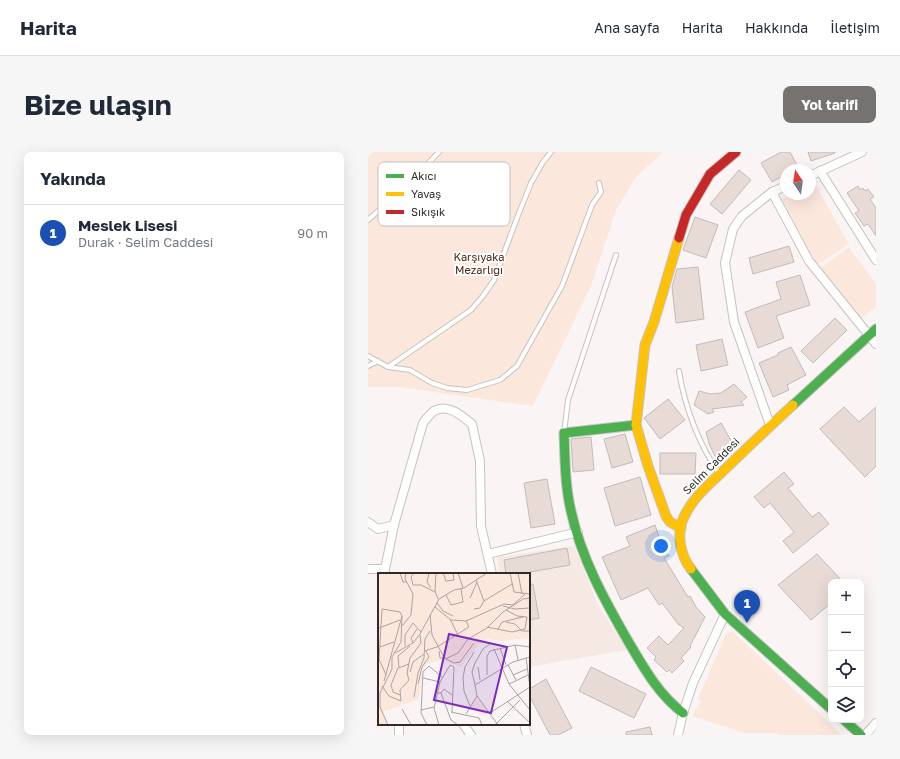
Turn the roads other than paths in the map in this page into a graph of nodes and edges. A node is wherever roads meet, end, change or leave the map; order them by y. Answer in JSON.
{"nodes":[{"id":1,"x":439,"y":152,"type":"edge"},
{"id":2,"x":551,"y":152,"type":"edge"},
{"id":3,"x":736,"y":152,"type":"edge"},
{"id":4,"x":862,"y":152,"type":"edge"},
{"id":5,"x":429,"y":162,"type":"edge"},
{"id":6,"x":820,"y":171,"type":"junction"},
{"id":7,"x":816,"y":173,"type":"edge"},
{"id":8,"x":599,"y":183,"type":"dead end"},
{"id":9,"x":780,"y":189,"type":"edge"},
{"id":10,"x":772,"y":192,"type":"junction"},
{"id":11,"x":378,"y":211,"type":"edge"},
{"id":12,"x":368,"y":220,"type":"edge"},
{"id":13,"x":616,"y":255,"type":"dead end"},
{"id":14,"x":876,"y":260,"type":"edge"},
{"id":15,"x":876,"y":330,"type":"edge"},
{"id":16,"x":869,"y":336,"type":"junction"},
{"id":17,"x":876,"y":344,"type":"edge"},
{"id":18,"x":368,"y":356,"type":"edge"},
{"id":19,"x":378,"y":362,"type":"junction"},
{"id":20,"x":368,"y":366,"type":"edge"},
{"id":21,"x":388,"y":367,"type":"junction"},
{"id":22,"x":679,"y":371,"type":"dead end"},
{"id":23,"x":636,"y":424,"type":"junction"},
{"id":24,"x":770,"y":425,"type":"junction"},
{"id":25,"x":564,"y":433,"type":"junction"},
{"id":26,"x":720,"y":474,"type":"junction"},
{"id":27,"x":368,"y":522,"type":"edge"},
{"id":28,"x":394,"y":525,"type":"junction"},
{"id":29,"x":680,"y":528,"type":"junction"},
{"id":30,"x":578,"y":532,"type":"junction"},
{"id":31,"x":488,"y":554,"type":"junction"},
{"id":32,"x":368,"y":569,"type":"edge"},
{"id":33,"x":384,"y":571,"type":"edge"},
{"id":34,"x":492,"y":573,"type":"edge"},
{"id":35,"x":725,"y":614,"type":"junction"},
{"id":36,"x":828,"y":706,"type":"edge"},
{"id":37,"x":683,"y":713,"type":"junction"},
{"id":38,"x":847,"y":723,"type":"edge"},
{"id":39,"x":876,"y":723,"type":"edge"},
{"id":40,"x":465,"y":725,"type":"edge"},
{"id":41,"x":524,"y":725,"type":"edge"},
{"id":42,"x":472,"y":735,"type":"edge"},
{"id":43,"x":527,"y":735,"type":"edge"},
{"id":44,"x":678,"y":735,"type":"edge"},
{"id":45,"x":861,"y":735,"type":"edge"},
{"id":46,"x":865,"y":735,"type":"edge"}],
"edges":[{"from":1,"to":5,"type":"lane"},
{"from":2,"to":21,"type":"lane"},
{"from":3,"to":23,"type":"street"},
{"from":4,"to":6,"type":"street"},
{"from":6,"to":7,"type":"street"},
{"from":6,"to":14,"type":"street"},
{"from":8,"to":21,"type":"lane"},
{"from":9,"to":10,"type":"street"},
{"from":10,"to":16,"type":"street"},
{"from":10,"to":24,"type":"street"},
{"from":11,"to":12,"type":"lane"},
{"from":13,"to":25,"type":"lane"},
{"from":15,"to":16,"type":"street","name":"Selim Caddesi"},
{"from":16,"to":17,"type":"street"},
{"from":16,"to":24,"type":"street","name":"Selim Caddesi"},
{"from":18,"to":19,"type":"lane"},
{"from":19,"to":20,"type":"lane"},
{"from":19,"to":21,"type":"lane"},
{"from":22,"to":26,"type":"lane"},
{"from":23,"to":25,"type":"street"},
{"from":23,"to":29,"type":"street"},
{"from":24,"to":26,"type":"street","name":"Selim Caddesi"},
{"from":25,"to":30,"type":"street"},
{"from":26,"to":29,"type":"street","name":"Selim Caddesi"},
{"from":27,"to":28,"type":"street"},
{"from":28,"to":31,"type":"street"},
{"from":28,"to":33,"type":"street"},
{"from":29,"to":35,"type":"street","name":"Selim Caddesi"},
{"from":30,"to":31,"type":"street"},
{"from":30,"to":37,"type":"street"},
{"from":31,"to":34,"type":"street"},
{"from":32,"to":33,"type":"street"},
{"from":35,"to":36,"type":"street","name":"Selim Caddesi"},
{"from":35,"to":37,"type":"street"},
{"from":37,"to":44,"type":"street"},
{"from":38,"to":45,"type":"street"},
{"from":39,"to":46,"type":"street"},
{"from":40,"to":42,"type":"street"},
{"from":41,"to":43,"type":"street"}]}
